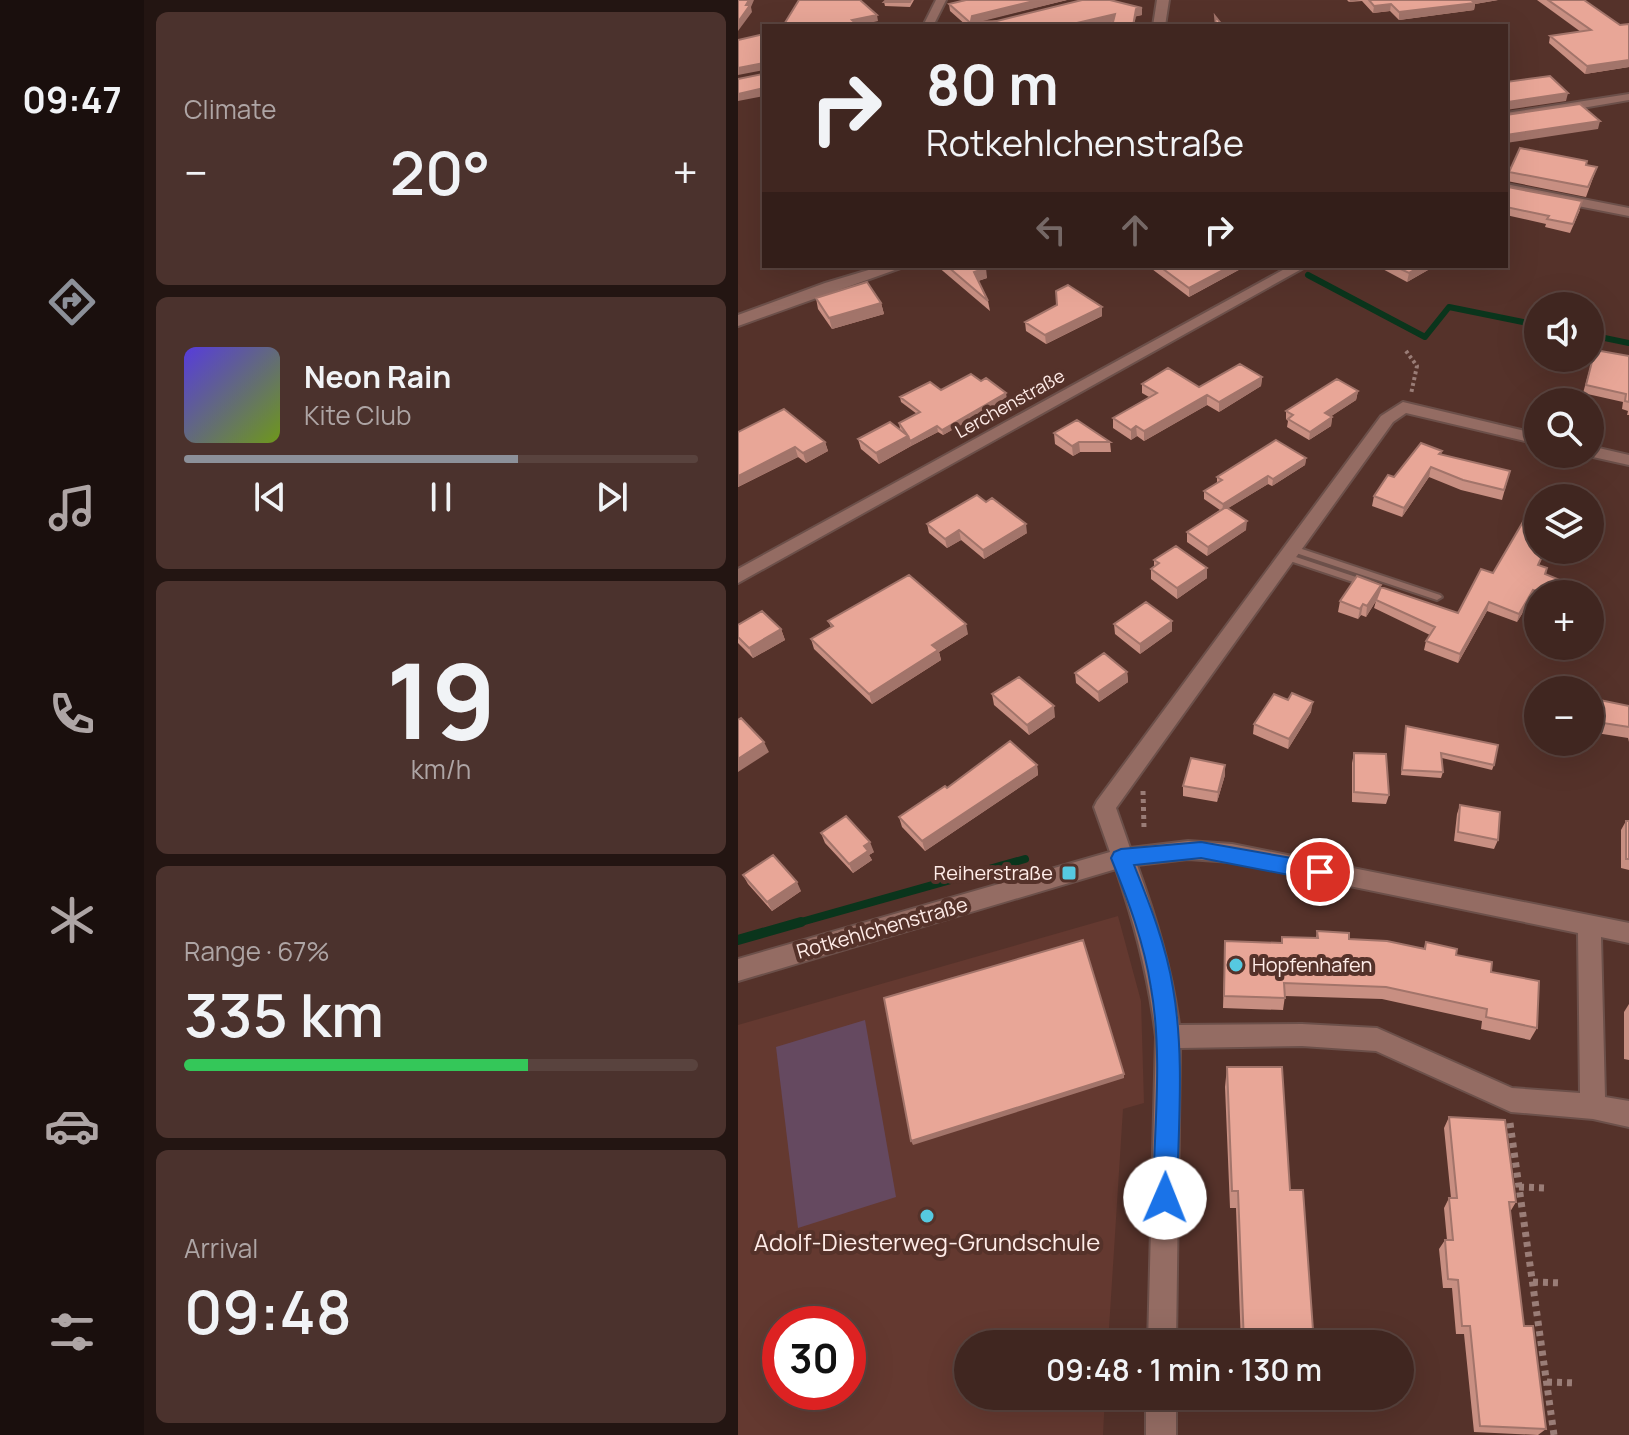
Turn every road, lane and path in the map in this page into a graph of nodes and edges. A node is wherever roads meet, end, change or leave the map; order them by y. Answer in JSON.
{"nodes":[{"id":1,"x":941,"y":0,"type":"edge"},
{"id":2,"x":1163,"y":0,"type":"edge"},
{"id":3,"x":929,"y":24,"type":"edge"},
{"id":4,"x":1159,"y":24,"type":"edge"},
{"id":5,"x":1629,"y":97,"type":"edge"},
{"id":6,"x":1508,"y":117,"type":"edge"},
{"id":7,"x":1508,"y":188,"type":"edge"},
{"id":8,"x":1629,"y":212,"type":"edge"},
{"id":9,"x":891,"y":268,"type":"edge"},
{"id":10,"x":1296,"y":268,"type":"edge"},
{"id":11,"x":738,"y":321,"type":"edge"},
{"id":12,"x":1406,"y":351,"type":"dead end"},
{"id":13,"x":1403,"y":407,"type":"junction"},
{"id":14,"x":1524,"y":436,"type":"edge"},
{"id":15,"x":1604,"y":454,"type":"edge"},
{"id":16,"x":1629,"y":460,"type":"edge"},
{"id":17,"x":1290,"y":553,"type":"junction"},
{"id":18,"x":738,"y":577,"type":"edge"},
{"id":19,"x":1434,"y":601,"type":"edge"},
{"id":20,"x":1121,"y":858,"type":"junction"},
{"id":21,"x":1589,"y":926,"type":"junction"},
{"id":22,"x":1629,"y":933,"type":"edge"},
{"id":23,"x":738,"y":970,"type":"edge"},
{"id":24,"x":1168,"y":1037,"type":"junction"},
{"id":25,"x":1507,"y":1099,"type":"junction"},
{"id":26,"x":1593,"y":1107,"type":"junction"},
{"id":27,"x":1629,"y":1114,"type":"edge"},
{"id":28,"x":1519,"y":1187,"type":"junction"},
{"id":29,"x":1546,"y":1188,"type":"dead end"},
{"id":30,"x":1533,"y":1282,"type":"junction"},
{"id":31,"x":1562,"y":1283,"type":"dead end"},
{"id":32,"x":1162,"y":1330,"type":"edge"},
{"id":33,"x":1547,"y":1382,"type":"junction"},
{"id":34,"x":1577,"y":1383,"type":"dead end"},
{"id":35,"x":1161,"y":1410,"type":"edge"},
{"id":36,"x":1161,"y":1435,"type":"edge"},
{"id":37,"x":1554,"y":1435,"type":"edge"}],
"edges":[{"from":1,"to":3,"type":"street"},
{"from":2,"to":4,"type":"street"},
{"from":5,"to":6,"type":"street"},
{"from":7,"to":8,"type":"street"},
{"from":9,"to":11,"type":"street"},
{"from":10,"to":18,"type":"street","name":"Lerchenstraße"},
{"from":12,"to":13,"type":"path"},
{"from":13,"to":14,"type":"street"},
{"from":13,"to":17,"type":"street"},
{"from":15,"to":16,"type":"street"},
{"from":17,"to":19,"type":"lane"},
{"from":17,"to":20,"type":"street"},
{"from":20,"to":21,"type":"street","name":"Rotkehlchenstraße"},
{"from":20,"to":23,"type":"street","name":"Rotkehlchenstraße"},
{"from":20,"to":24,"type":"street"},
{"from":21,"to":22,"type":"street","name":"Rotkehlchenstraße"},
{"from":21,"to":26,"type":"street"},
{"from":24,"to":25,"type":"street"},
{"from":24,"to":32,"type":"street"},
{"from":25,"to":26,"type":"street"},
{"from":25,"to":28,"type":"path"},
{"from":26,"to":27,"type":"street"},
{"from":28,"to":29,"type":"path"},
{"from":28,"to":30,"type":"path"},
{"from":30,"to":31,"type":"path"},
{"from":30,"to":33,"type":"path"},
{"from":33,"to":34,"type":"path"},
{"from":33,"to":37,"type":"path"},
{"from":35,"to":36,"type":"street"}]}
